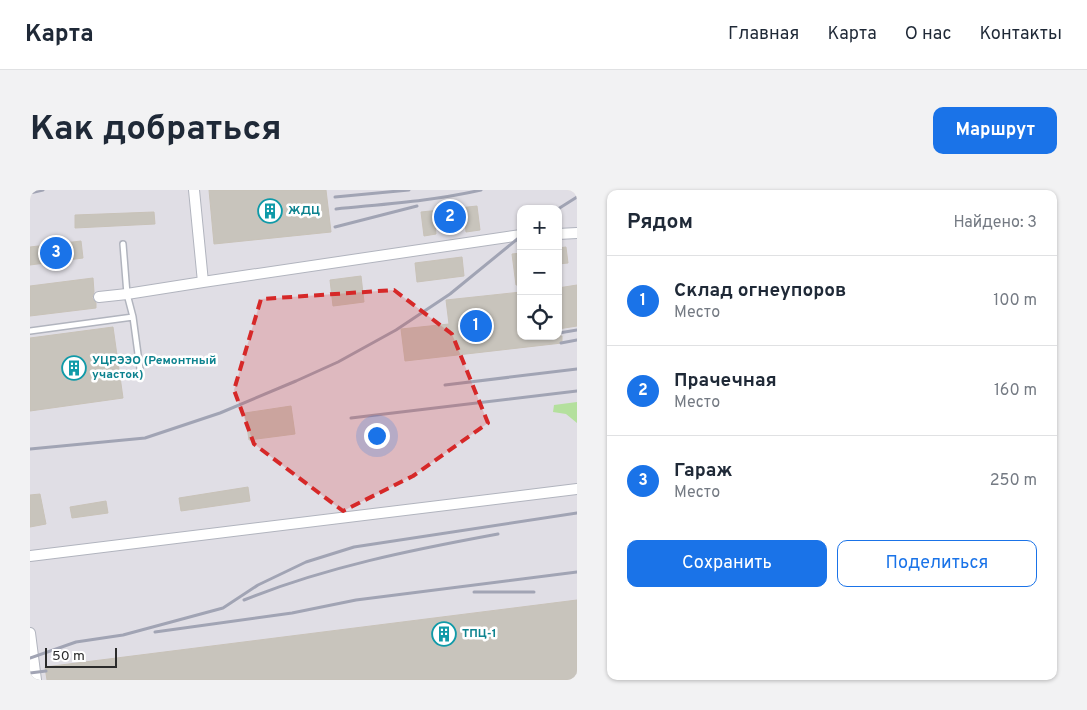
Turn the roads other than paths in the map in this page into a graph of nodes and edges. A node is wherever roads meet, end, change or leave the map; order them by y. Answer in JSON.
{"nodes":[{"id":1,"x":194,"y":190,"type":"edge"},
{"id":2,"x":577,"y":233,"type":"edge"},
{"id":3,"x":562,"y":234,"type":"edge"},
{"id":4,"x":517,"y":236,"type":"edge"},
{"id":5,"x":123,"y":244,"type":"dead end"},
{"id":6,"x":203,"y":282,"type":"junction"},
{"id":7,"x":126,"y":294,"type":"junction"},
{"id":8,"x":100,"y":296,"type":"dead end"},
{"id":9,"x":133,"y":317,"type":"junction"},
{"id":10,"x":30,"y":331,"type":"edge"},
{"id":11,"x":140,"y":369,"type":"dead end"},
{"id":12,"x":577,"y":489,"type":"edge"},
{"id":13,"x":30,"y":556,"type":"edge"},
{"id":14,"x":30,"y":633,"type":"edge"},
{"id":15,"x":36,"y":680,"type":"edge"}],
"edges":[{"from":1,"to":6,"type":"street"},
{"from":2,"to":3,"type":"street"},
{"from":4,"to":6,"type":"street"},
{"from":5,"to":7,"type":"lane"},
{"from":6,"to":7,"type":"street"},
{"from":7,"to":8,"type":"street"},
{"from":7,"to":9,"type":"lane"},
{"from":9,"to":10,"type":"lane"},
{"from":9,"to":11,"type":"lane"},
{"from":12,"to":13,"type":"street"},
{"from":14,"to":15,"type":"street"}]}
